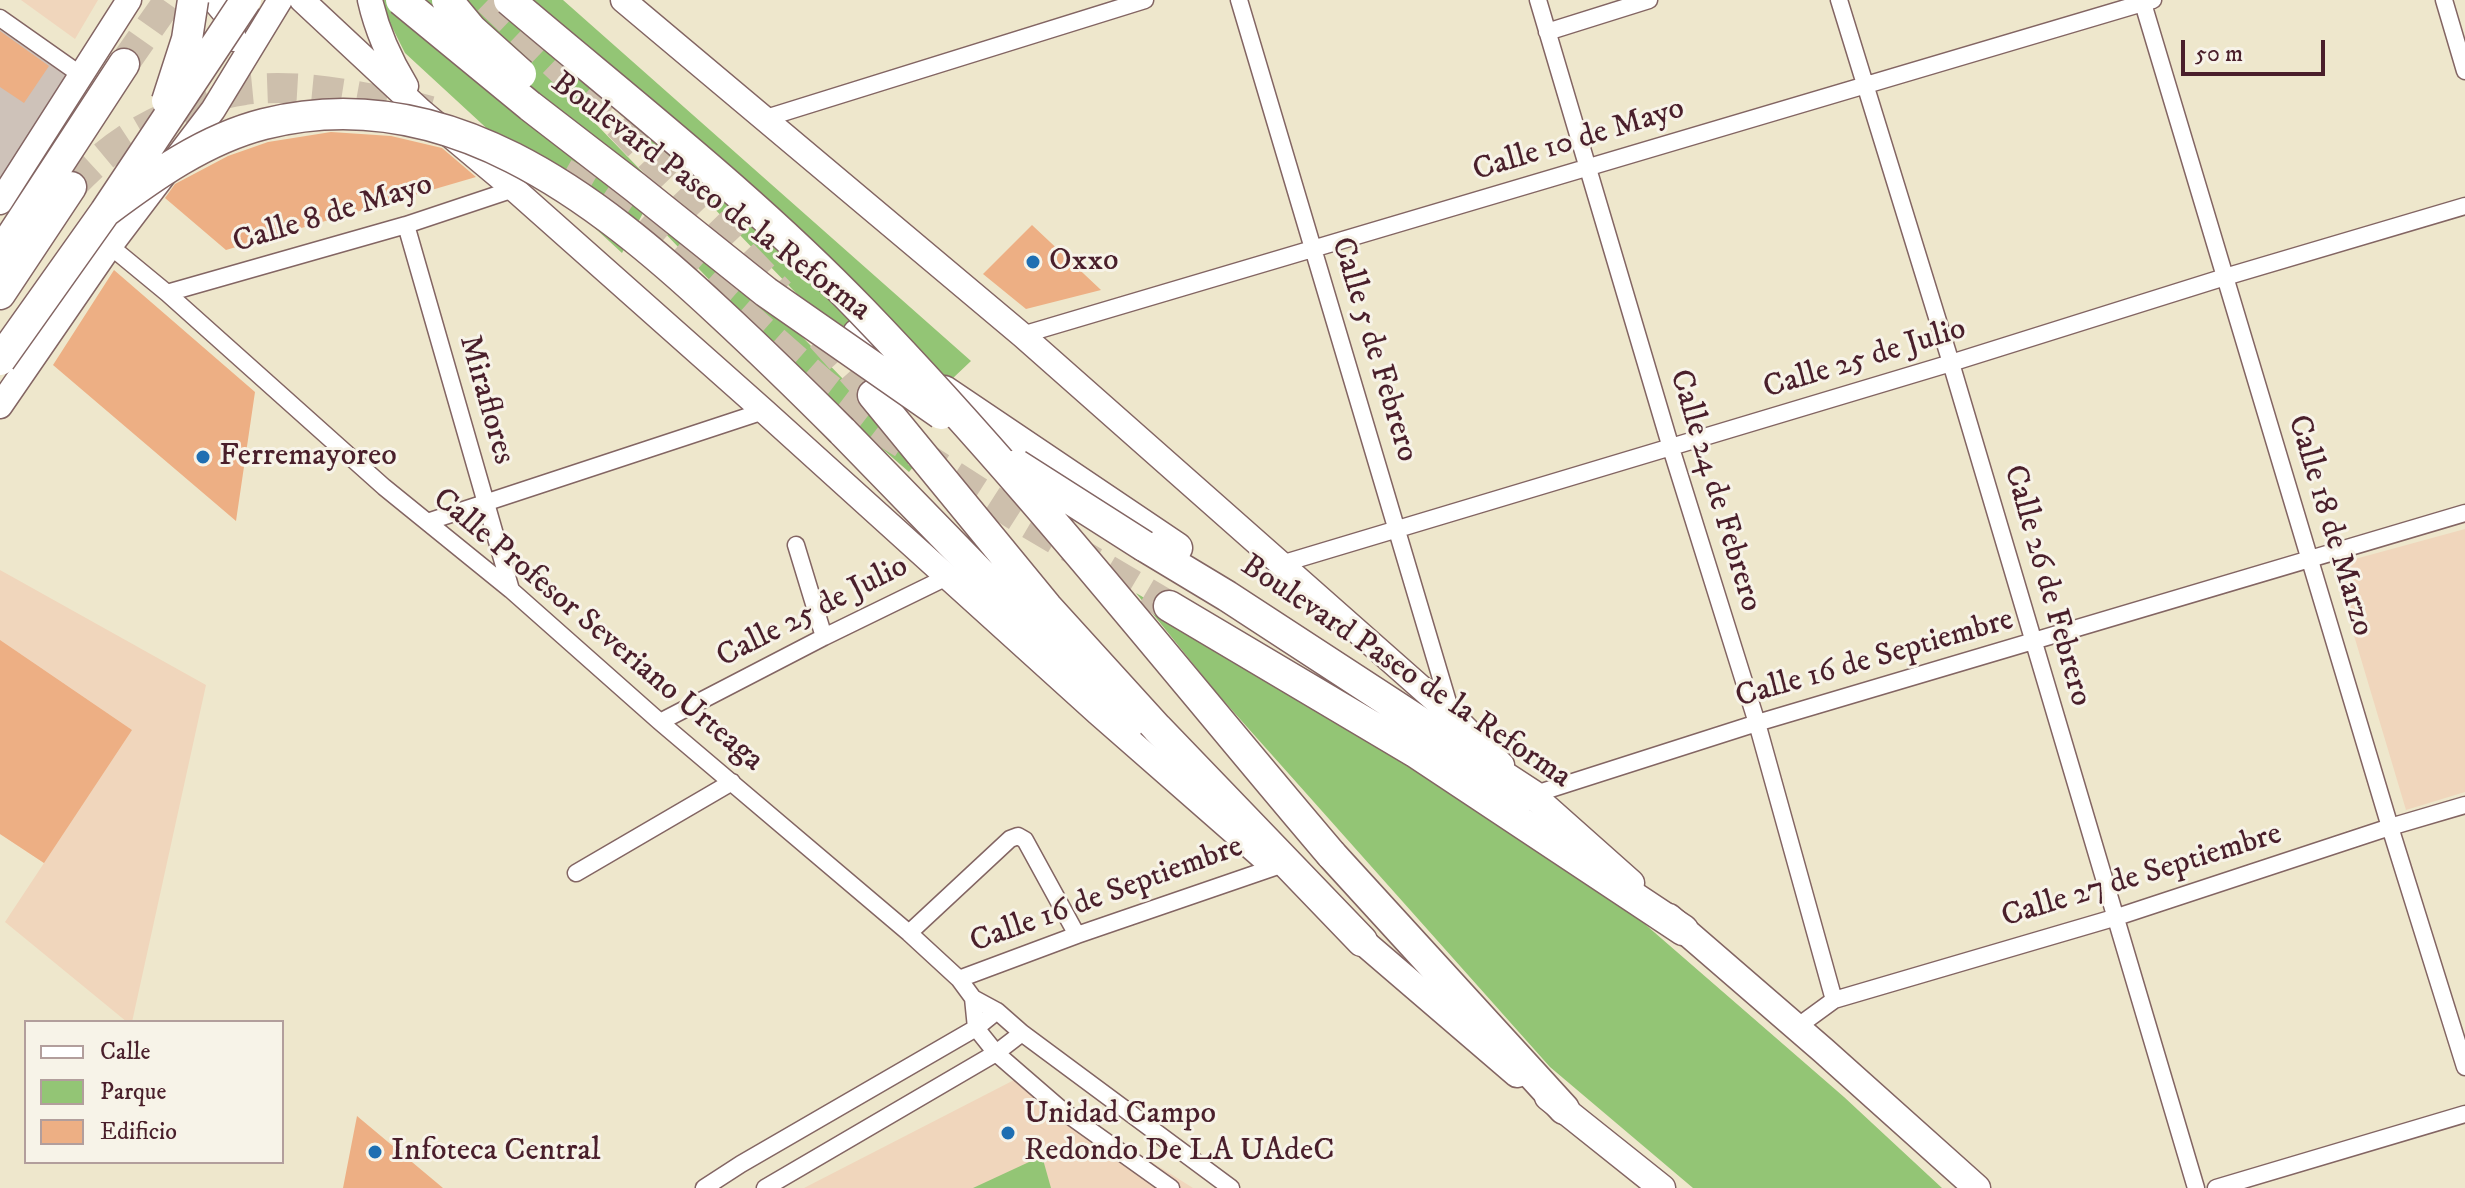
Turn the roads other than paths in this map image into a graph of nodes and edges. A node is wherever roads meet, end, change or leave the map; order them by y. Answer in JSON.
{"nodes":[{"id":1,"x":193,"y":0,"type":"edge"},
{"id":2,"x":214,"y":0,"type":"edge"},
{"id":3,"x":246,"y":0,"type":"edge"},
{"id":4,"x":280,"y":0,"type":"edge"},
{"id":5,"x":302,"y":0,"type":"edge"},
{"id":6,"x":370,"y":0,"type":"edge"},
{"id":7,"x":401,"y":0,"type":"edge"},
{"id":8,"x":447,"y":0,"type":"edge"},
{"id":9,"x":509,"y":0,"type":"edge"},
{"id":10,"x":623,"y":0,"type":"edge"},
{"id":11,"x":1145,"y":0,"type":"edge"},
{"id":12,"x":1239,"y":0,"type":"edge"},
{"id":13,"x":1538,"y":0,"type":"edge"},
{"id":14,"x":1649,"y":0,"type":"edge"},
{"id":15,"x":1839,"y":0,"type":"edge"},
{"id":16,"x":2444,"y":0,"type":"edge"},
{"id":17,"x":130,"y":1,"type":"edge"},
{"id":18,"x":2146,"y":1,"type":"edge"},
{"id":19,"x":0,"y":18,"type":"edge"},
{"id":20,"x":1547,"y":32,"type":"junction"},
{"id":21,"x":123,"y":64,"type":"tunnel mouth"},
{"id":22,"x":2465,"y":71,"type":"edge"},
{"id":23,"x":81,"y":75,"type":"junction"},
{"id":24,"x":234,"y":77,"type":"junction"},
{"id":25,"x":1864,"y":85,"type":"junction"},
{"id":26,"x":421,"y":111,"type":"junction"},
{"id":27,"x":766,"y":118,"type":"junction"},
{"id":28,"x":155,"y":137,"type":"junction"},
{"id":29,"x":1587,"y":167,"type":"junction"},
{"id":30,"x":71,"y":187,"type":"tunnel mouth"},
{"id":31,"x":514,"y":189,"type":"junction"},
{"id":32,"x":0,"y":202,"type":"edge"},
{"id":33,"x":2465,"y":206,"type":"edge"},
{"id":34,"x":105,"y":212,"type":"junction"},
{"id":35,"x":406,"y":225,"type":"junction"},
{"id":36,"x":110,"y":246,"type":"junction"},
{"id":37,"x":1313,"y":249,"type":"junction"},
{"id":38,"x":0,"y":254,"type":"edge"},
{"id":39,"x":2225,"y":277,"type":"junction"},
{"id":40,"x":167,"y":293,"type":"junction"},
{"id":41,"x":0,"y":294,"type":"edge"},
{"id":42,"x":1022,"y":335,"type":"junction"},
{"id":43,"x":0,"y":360,"type":"edge"},
{"id":44,"x":1951,"y":363,"type":"junction"},
{"id":45,"x":873,"y":395,"type":"tunnel mouth"},
{"id":46,"x":0,"y":406,"type":"edge"},
{"id":47,"x":764,"y":411,"type":"junction"},
{"id":48,"x":1671,"y":448,"type":"junction"},
{"id":49,"x":486,"y":501,"type":"junction"},
{"id":50,"x":2465,"y":513,"type":"edge"},
{"id":51,"x":427,"y":522,"type":"junction"},
{"id":52,"x":1398,"y":528,"type":"junction"},
{"id":53,"x":796,"y":545,"type":"dead end"},
{"id":54,"x":2310,"y":559,"type":"junction"},
{"id":55,"x":1281,"y":564,"type":"junction"},
{"id":56,"x":949,"y":576,"type":"junction"},
{"id":57,"x":511,"y":590,"type":"junction"},
{"id":58,"x":1227,"y":596,"type":"junction"},
{"id":59,"x":1169,"y":606,"type":"tunnel mouth"},
{"id":60,"x":824,"y":637,"type":"junction"},
{"id":61,"x":2033,"y":643,"type":"junction"},
{"id":62,"x":1452,"y":715,"type":"junction"},
{"id":63,"x":660,"y":722,"type":"junction"},
{"id":64,"x":1757,"y":723,"type":"junction"},
{"id":65,"x":732,"y":782,"type":"junction"},
{"id":66,"x":1532,"y":795,"type":"junction"},
{"id":67,"x":2465,"y":805,"type":"edge"},
{"id":68,"x":1207,"y":806,"type":"junction"},
{"id":69,"x":2390,"y":827,"type":"junction"},
{"id":70,"x":1275,"y":867,"type":"junction"},
{"id":71,"x":576,"y":873,"type":"dead end"},
{"id":72,"x":2117,"y":917,"type":"junction"},
{"id":73,"x":1683,"y":930,"type":"junction"},
{"id":74,"x":909,"y":933,"type":"junction"},
{"id":75,"x":1077,"y":935,"type":"junction"},
{"id":76,"x":1362,"y":941,"type":"junction"},
{"id":77,"x":959,"y":979,"type":"junction"},
{"id":78,"x":973,"y":998,"type":"junction"},
{"id":79,"x":1834,"y":1000,"type":"junction"},
{"id":80,"x":997,"y":1011,"type":"junction"},
{"id":81,"x":1797,"y":1027,"type":"junction"},
{"id":82,"x":976,"y":1028,"type":"junction"},
{"id":83,"x":1022,"y":1033,"type":"junction"},
{"id":84,"x":996,"y":1053,"type":"junction"},
{"id":85,"x":2465,"y":1067,"type":"edge"},
{"id":86,"x":1564,"y":1109,"type":"junction"},
{"id":87,"x":2465,"y":1114,"type":"edge"},
{"id":88,"x":704,"y":1188,"type":"edge"},
{"id":89,"x":765,"y":1188,"type":"edge"},
{"id":90,"x":1171,"y":1188,"type":"edge"},
{"id":91,"x":1231,"y":1188,"type":"edge"},
{"id":92,"x":1662,"y":1188,"type":"edge"},
{"id":93,"x":1977,"y":1188,"type":"edge"},
{"id":94,"x":2196,"y":1188,"type":"edge"},
{"id":95,"x":2216,"y":1188,"type":"edge"}],
"edges":[{"from":1,"to":28,"type":"highway","bridge":true},
{"from":2,"to":24,"type":"main road"},
{"from":3,"to":28,"type":"highway","bridge":true},
{"from":4,"to":24,"type":"main road"},
{"from":5,"to":26,"type":"main road"},
{"from":6,"to":26,"type":"main road"},
{"from":7,"to":58,"type":"highway","name":"Boulevard Paseo de la Reforma","bridge":true},
{"from":8,"to":58,"type":"highway","bridge":true},
{"from":9,"to":86,"type":"highway","name":"Boulevard Paseo de la Reforma","bridge":true},
{"from":10,"to":27,"type":"main road"},
{"from":11,"to":27,"type":"street"},
{"from":12,"to":37,"type":"street","name":"Calle 5 de Febrero"},
{"from":13,"to":20,"type":"street","name":"Calle 24 de Febrero"},
{"from":14,"to":20,"type":"street"},
{"from":15,"to":25,"type":"street","name":"Calle 26 de Febrero"},
{"from":16,"to":22,"type":"street"},
{"from":17,"to":23,"type":"main road"},
{"from":18,"to":25,"type":"street","name":"Calle 10 de Mayo"},
{"from":18,"to":39,"type":"street","name":"Calle 18 de Marzo"},
{"from":19,"to":23,"type":"street"},
{"from":20,"to":29,"type":"street","name":"Calle 24 de Febrero"},
{"from":21,"to":38,"type":"highway"},
{"from":23,"to":32,"type":"main road"},
{"from":24,"to":36,"type":"main road"},
{"from":25,"to":29,"type":"street","name":"Calle 10 de Mayo"},
{"from":25,"to":44,"type":"street","name":"Calle 26 de Febrero"},
{"from":26,"to":31,"type":"main road"},
{"from":27,"to":42,"type":"main road"},
{"from":28,"to":34,"type":"highway","bridge":true},
{"from":29,"to":37,"type":"street","name":"Calle 10 de Mayo"},
{"from":29,"to":48,"type":"street","name":"Calle 24 de Febrero"},
{"from":30,"to":41,"type":"highway"},
{"from":31,"to":35,"type":"street","name":"Calle 8 de Mayo"},
{"from":31,"to":47,"type":"main road"},
{"from":33,"to":39,"type":"street","name":"Calle 25 de Julio"},
{"from":34,"to":43,"type":"highway","bridge":true},
{"from":34,"to":68,"type":"highway","bridge":true},
{"from":35,"to":40,"type":"street","name":"Calle 8 de Mayo"},
{"from":35,"to":49,"type":"street","name":"Miraflores"},
{"from":36,"to":40,"type":"street","name":"Calle Profesor Severiano Urteaga"},
{"from":36,"to":46,"type":"main road"},
{"from":37,"to":42,"type":"street","name":"Calle 10 de Mayo"},
{"from":37,"to":52,"type":"street","name":"Calle 5 de Febrero"},
{"from":39,"to":44,"type":"street","name":"Calle 25 de Julio"},
{"from":39,"to":54,"type":"street","name":"Calle 18 de Marzo"},
{"from":40,"to":51,"type":"street","name":"Calle Profesor Severiano Urteaga"},
{"from":42,"to":55,"type":"main road"},
{"from":44,"to":48,"type":"street","name":"Calle 25 de Julio"},
{"from":44,"to":61,"type":"street","name":"Calle 26 de Febrero"},
{"from":45,"to":76,"type":"highway"},
{"from":47,"to":49,"type":"street"},
{"from":47,"to":56,"type":"main road"},
{"from":48,"to":52,"type":"street","name":"Calle 25 de Julio"},
{"from":48,"to":64,"type":"street","name":"Calle 24 de Febrero"},
{"from":49,"to":51,"type":"street"},
{"from":49,"to":57,"type":"street","name":"Miraflores"},
{"from":50,"to":54,"type":"street","name":"Calle 16 de Septiembre"},
{"from":51,"to":57,"type":"street","name":"Calle Profesor Severiano Urteaga"},
{"from":52,"to":55,"type":"street","name":"Calle 25 de Julio"},
{"from":52,"to":62,"type":"street","name":"Calle 5 de Febrero"},
{"from":53,"to":60,"type":"street"},
{"from":54,"to":61,"type":"street","name":"Calle 16 de Septiembre"},
{"from":54,"to":69,"type":"street","name":"Calle 18 de Marzo"},
{"from":55,"to":62,"type":"main road"},
{"from":56,"to":60,"type":"street","name":"Calle 25 de Julio"},
{"from":56,"to":68,"type":"main road"},
{"from":57,"to":63,"type":"street","name":"Calle Profesor Severiano Urteaga"},
{"from":58,"to":66,"type":"highway","name":"Boulevard Paseo de la Reforma"},
{"from":59,"to":73,"type":"highway"},
{"from":60,"to":63,"type":"street","name":"Calle 25 de Julio"},
{"from":61,"to":64,"type":"street","name":"Calle 16 de Septiembre"},
{"from":61,"to":72,"type":"street","name":"Calle 26 de Febrero"},
{"from":62,"to":66,"type":"main road"},
{"from":63,"to":65,"type":"street","name":"Calle Profesor Severiano Urteaga"},
{"from":64,"to":66,"type":"street","name":"Calle 16 de Septiembre"},
{"from":64,"to":79,"type":"street","name":"Calle 24 de Febrero"},
{"from":65,"to":71,"type":"street"},
{"from":65,"to":74,"type":"street","name":"Calle Profesor Severiano Urteaga"},
{"from":66,"to":73,"type":"main road","name":"Boulevard Paseo de la Reforma"},
{"from":67,"to":69,"type":"street","name":"Calle 27 de Septiembre"},
{"from":68,"to":70,"type":"main road"},
{"from":69,"to":72,"type":"street","name":"Calle 27 de Septiembre"},
{"from":69,"to":85,"type":"street","name":"Calle 18 de Marzo"},
{"from":70,"to":75,"type":"street","name":"Calle 16 de Septiembre"},
{"from":70,"to":76,"type":"main road"},
{"from":72,"to":79,"type":"street","name":"Calle 27 de Septiembre"},
{"from":72,"to":94,"type":"street","name":"Calle 26 de Febrero"},
{"from":73,"to":81,"type":"main road","name":"Boulevard Paseo de la Reforma"},
{"from":74,"to":75,"type":"street"},
{"from":74,"to":77,"type":"street","name":"Calle Profesor Severiano Urteaga"},
{"from":75,"to":77,"type":"street","name":"Calle 16 de Septiembre"},
{"from":76,"to":86,"type":"main road","name":"Boulevard Paseo de la Reforma"},
{"from":77,"to":78,"type":"street","name":"Calle Profesor Severiano Urteaga"},
{"from":78,"to":80,"type":"street","name":"Calle Profesor Severiano Urteaga"},
{"from":78,"to":82,"type":"street"},
{"from":79,"to":81,"type":"street","name":"Calle 27 de Septiembre"},
{"from":80,"to":82,"type":"street"},
{"from":80,"to":83,"type":"street","name":"Calle Profesor Severiano Urteaga"},
{"from":81,"to":93,"type":"main road","name":"Boulevard Paseo de la Reforma"},
{"from":82,"to":84,"type":"street"},
{"from":82,"to":88,"type":"street"},
{"from":83,"to":84,"type":"street"},
{"from":83,"to":91,"type":"street","name":"Calle Profesor Severiano Urteaga"},
{"from":84,"to":89,"type":"street"},
{"from":84,"to":90,"type":"street"},
{"from":86,"to":92,"type":"main road","name":"Boulevard Paseo de la Reforma"},
{"from":87,"to":95,"type":"street"}]}
